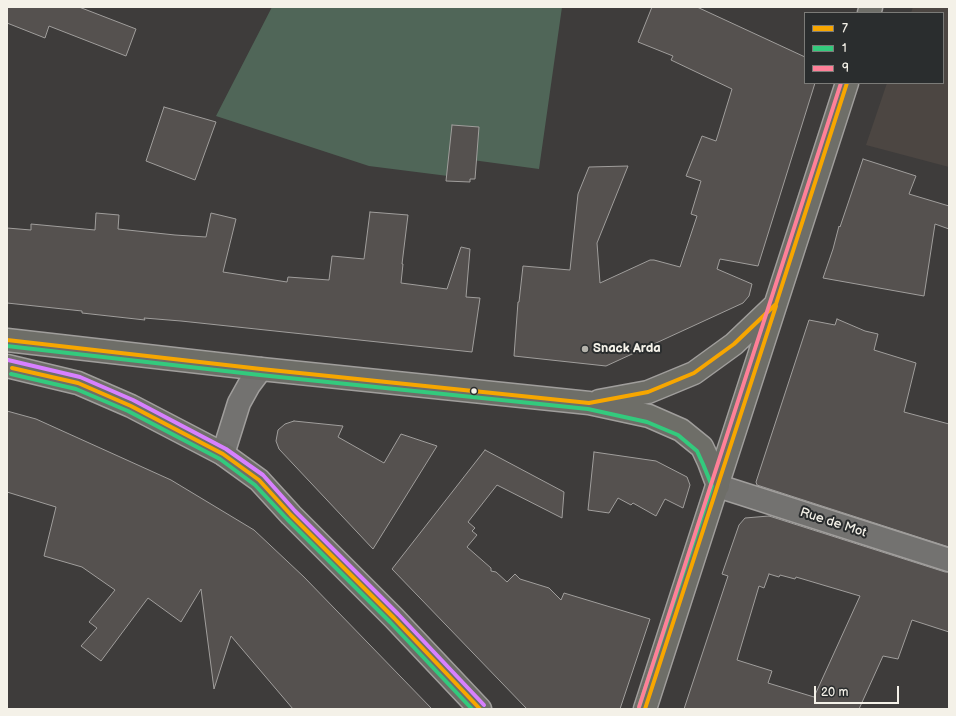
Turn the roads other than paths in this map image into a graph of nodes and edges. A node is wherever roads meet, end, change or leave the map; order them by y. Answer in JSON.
{"nodes":[{"id":1,"x":847,"y":84,"type":"edge"},
{"id":2,"x":776,"y":304,"type":"junction"},
{"id":3,"x":7,"y":340,"type":"edge"},
{"id":4,"x":7,"y":366,"type":"edge"},
{"id":5,"x":261,"y":368,"type":"junction"},
{"id":6,"x":589,"y":403,"type":"junction"},
{"id":7,"x":223,"y":454,"type":"junction"},
{"id":8,"x":718,"y":486,"type":"junction"},
{"id":9,"x":949,"y":560,"type":"edge"},
{"id":10,"x":480,"y":709,"type":"edge"},
{"id":11,"x":645,"y":709,"type":"edge"}],
"edges":[{"from":1,"to":2,"type":"main road"},
{"from":2,"to":6,"type":"main road"},
{"from":2,"to":8,"type":"main road"},
{"from":3,"to":5,"type":"main road"},
{"from":4,"to":7,"type":"main road"},
{"from":5,"to":6,"type":"main road"},
{"from":5,"to":7,"type":"street"},
{"from":6,"to":8,"type":"main road"},
{"from":7,"to":10,"type":"main road"},
{"from":8,"to":9,"type":"street","name":"Rue de Mot"},
{"from":8,"to":11,"type":"main road"}]}
